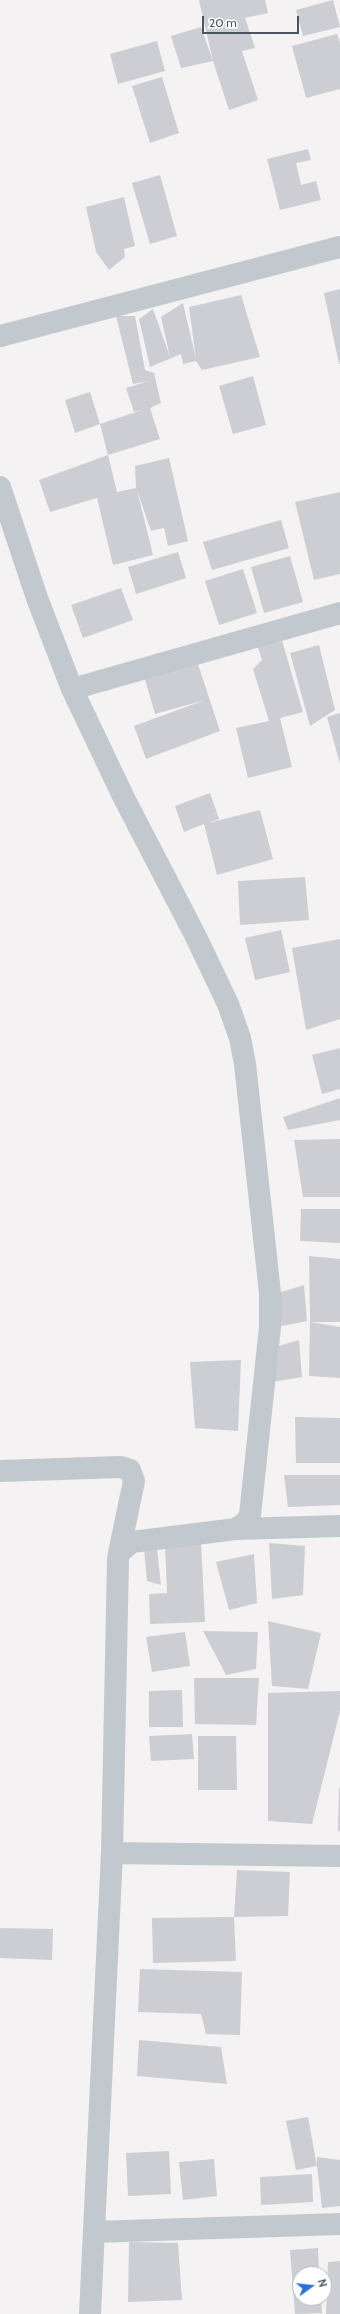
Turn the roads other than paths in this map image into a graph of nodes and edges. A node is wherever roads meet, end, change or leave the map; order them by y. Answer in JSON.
{"nodes":[{"id":1,"x":340,"y":247,"type":"edge"},
{"id":2,"x":0,"y":336,"type":"edge"},
{"id":3,"x":0,"y":487,"type":"edge"},
{"id":4,"x":340,"y":613,"type":"edge"},
{"id":5,"x":72,"y":689,"type":"junction"},
{"id":6,"x":0,"y":1471,"type":"edge"},
{"id":7,"x":340,"y":1526,"type":"edge"},
{"id":8,"x":236,"y":1529,"type":"junction"},
{"id":9,"x":119,"y":1553,"type":"junction"},
{"id":10,"x":112,"y":1853,"type":"junction"},
{"id":11,"x":340,"y":1856,"type":"edge"},
{"id":12,"x":340,"y":2224,"type":"edge"},
{"id":13,"x":94,"y":2232,"type":"junction"},
{"id":14,"x":90,"y":2314,"type":"edge"}],
"edges":[{"from":1,"to":2,"type":"street"},
{"from":3,"to":5,"type":"street"},
{"from":4,"to":5,"type":"street"},
{"from":5,"to":8,"type":"street"},
{"from":6,"to":9,"type":"street"},
{"from":7,"to":8,"type":"street"},
{"from":8,"to":9,"type":"street"},
{"from":9,"to":10,"type":"street"},
{"from":10,"to":11,"type":"street"},
{"from":10,"to":13,"type":"street"},
{"from":12,"to":13,"type":"street"},
{"from":13,"to":14,"type":"street"}]}
